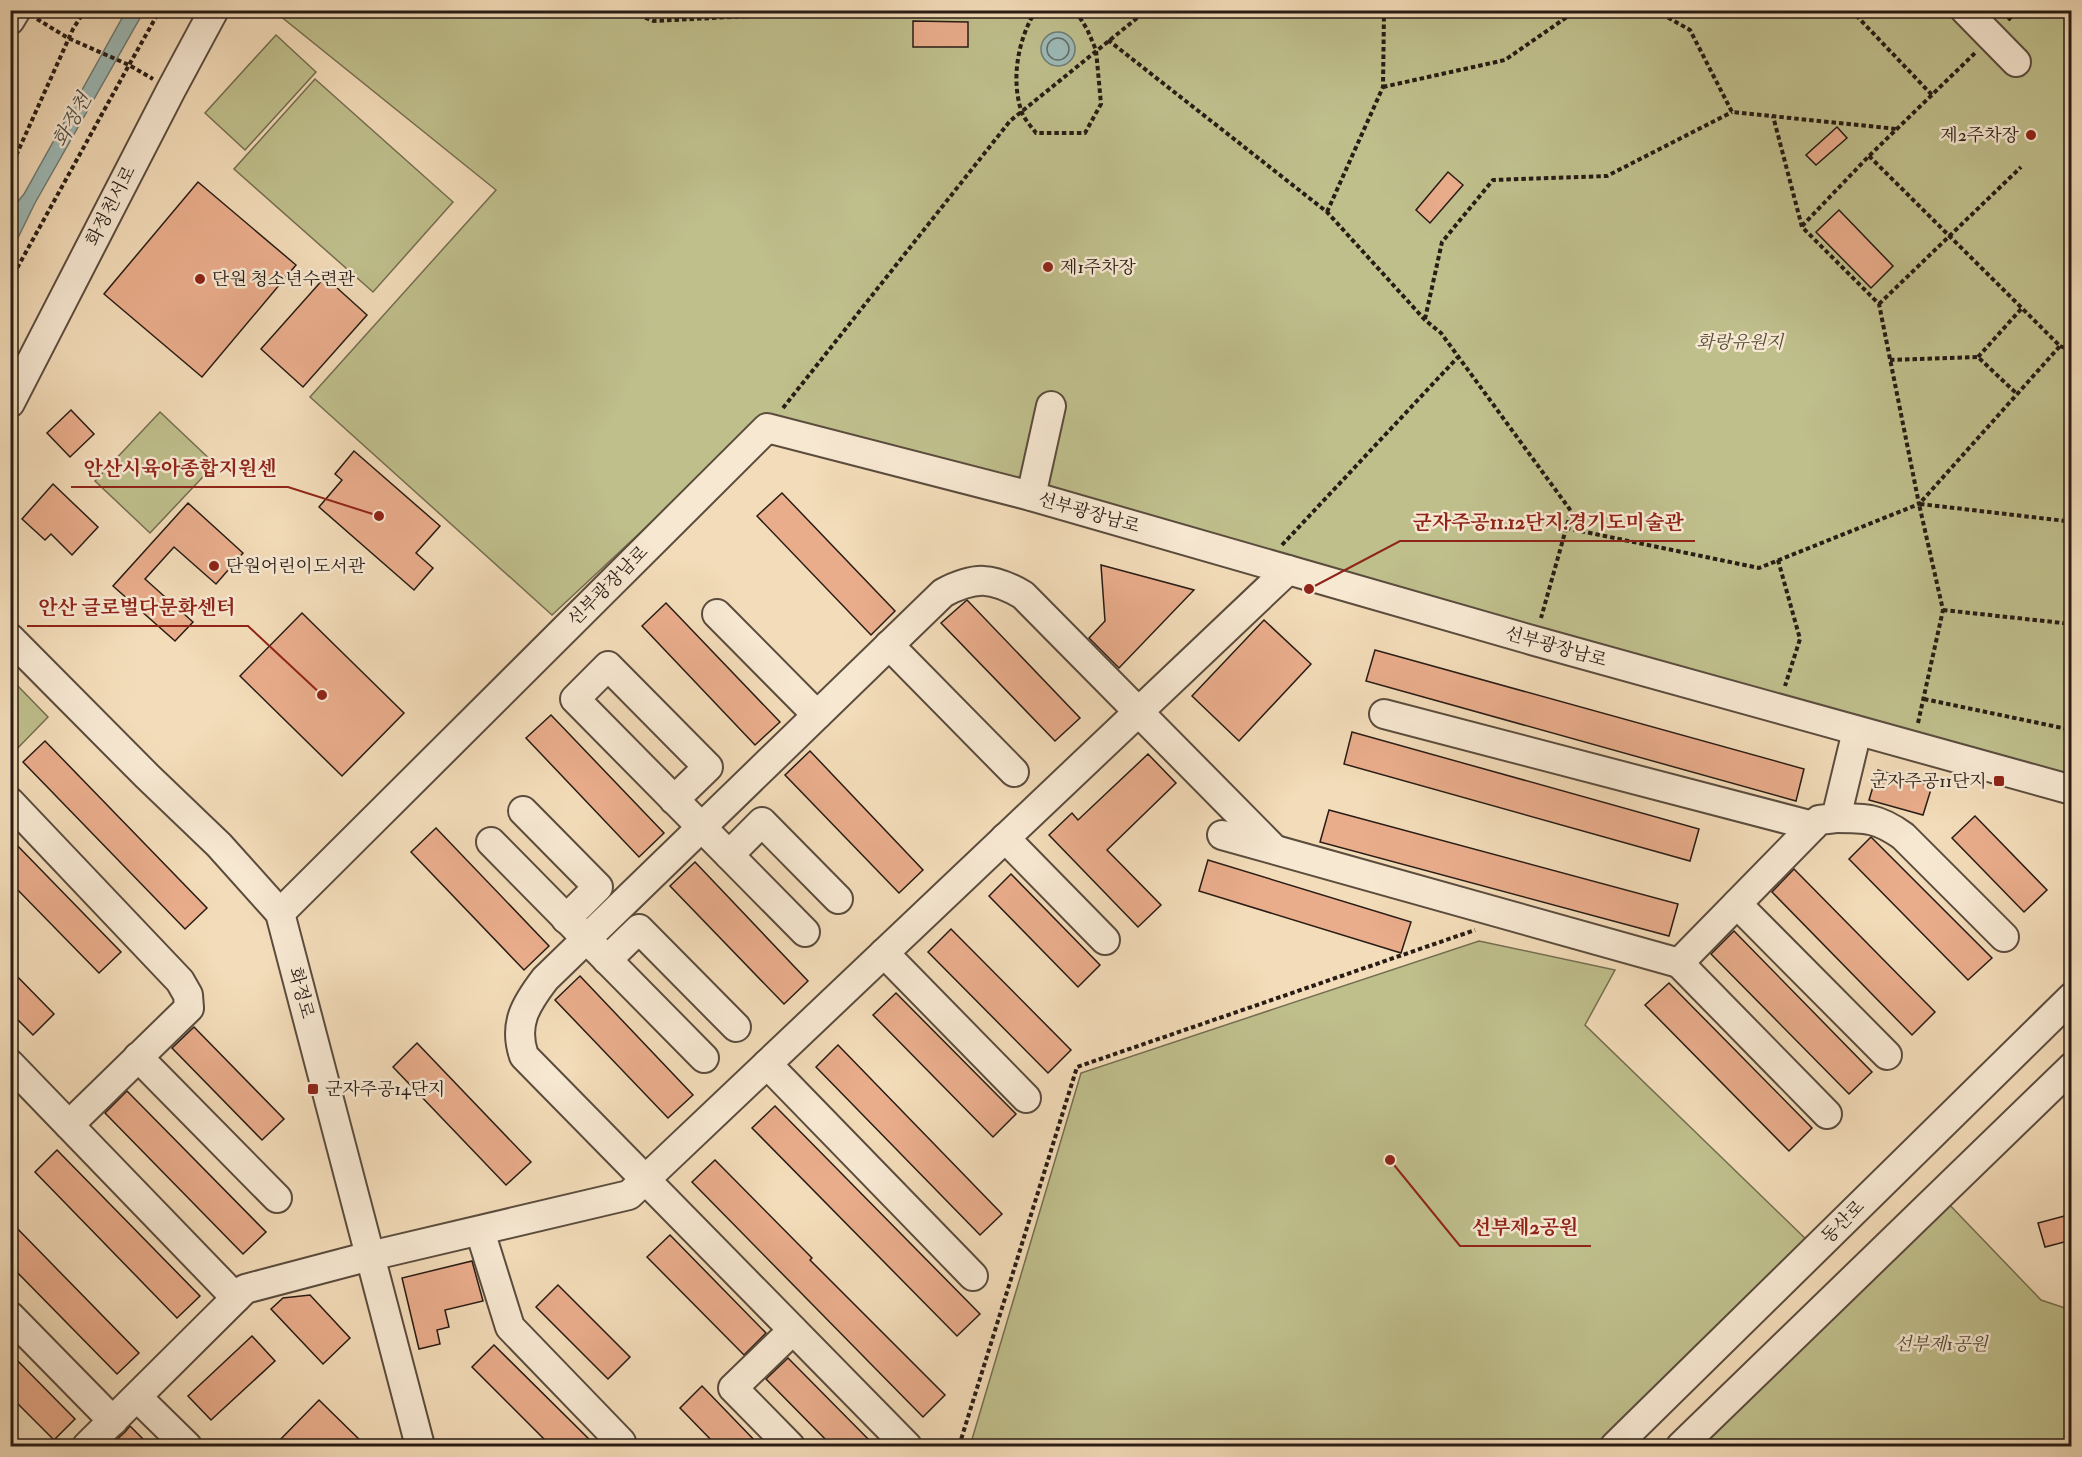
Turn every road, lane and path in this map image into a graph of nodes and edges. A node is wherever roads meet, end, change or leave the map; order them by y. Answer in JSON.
{"nodes":[{"id":1,"x":84,"y":10,"type":"edge"},
{"id":2,"x":160,"y":10,"type":"edge"},
{"id":3,"x":214,"y":10,"type":"edge"},
{"id":4,"x":624,"y":10,"type":"edge"},
{"id":5,"x":866,"y":10,"type":"edge"},
{"id":6,"x":1036,"y":10,"type":"edge"},
{"id":7,"x":1075,"y":10,"type":"edge"},
{"id":8,"x":1147,"y":10,"type":"edge"},
{"id":9,"x":1384,"y":10,"type":"edge"},
{"id":10,"x":1577,"y":10,"type":"edge"},
{"id":11,"x":1655,"y":10,"type":"edge"},
{"id":12,"x":1851,"y":10,"type":"edge"},
{"id":13,"x":1965,"y":10,"type":"edge"},
{"id":14,"x":2018,"y":10,"type":"edge"},
{"id":15,"x":20,"y":16,"type":"edge"},
{"id":16,"x":1991,"y":37,"type":"junction"},
{"id":17,"x":68,"y":38,"type":"junction"},
{"id":18,"x":1108,"y":40,"type":"junction"},
{"id":19,"x":1096,"y":50,"type":"junction"},
{"id":20,"x":2016,"y":62,"type":"dead end"},
{"id":21,"x":129,"y":65,"type":"junction"},
{"id":22,"x":1383,"y":87,"type":"junction"},
{"id":23,"x":1932,"y":95,"type":"junction"},
{"id":24,"x":1021,"y":112,"type":"junction"},
{"id":25,"x":1732,"y":112,"type":"junction"},
{"id":26,"x":1773,"y":116,"type":"junction"},
{"id":27,"x":1897,"y":129,"type":"junction"},
{"id":28,"x":1869,"y":156,"type":"junction"},
{"id":29,"x":2021,"y":167,"type":"dead end"},
{"id":30,"x":10,"y":169,"type":"edge"},
{"id":31,"x":1327,"y":212,"type":"junction"},
{"id":32,"x":1802,"y":227,"type":"junction"},
{"id":33,"x":1949,"y":236,"type":"junction"},
{"id":34,"x":10,"y":281,"type":"edge"},
{"id":35,"x":1879,"y":304,"type":"junction"},
{"id":36,"x":2022,"y":308,"type":"junction"},
{"id":37,"x":1425,"y":320,"type":"junction"},
{"id":38,"x":2060,"y":346,"type":"junction"},
{"id":39,"x":2072,"y":351,"type":"edge"},
{"id":40,"x":1458,"y":357,"type":"junction"},
{"id":41,"x":1978,"y":357,"type":"junction"},
{"id":42,"x":1890,"y":360,"type":"junction"},
{"id":43,"x":2017,"y":394,"type":"junction"},
{"id":44,"x":10,"y":403,"type":"edge"},
{"id":45,"x":1051,"y":406,"type":"dead end"},
{"id":46,"x":767,"y":428,"type":"junction"},
{"id":47,"x":1031,"y":496,"type":"junction"},
{"id":48,"x":1919,"y":504,"type":"junction"},
{"id":49,"x":2072,"y":518,"type":"edge"},
{"id":50,"x":2066,"y":521,"type":"junction"},
{"id":51,"x":1566,"y":528,"type":"junction"},
{"id":52,"x":2072,"y":533,"type":"edge"},
{"id":53,"x":1778,"y":560,"type":"junction"},
{"id":54,"x":1276,"y":567,"type":"junction"},
{"id":55,"x":1943,"y":610,"type":"junction"},
{"id":56,"x":717,"y":614,"type":"dead end"},
{"id":57,"x":2072,"y":624,"type":"edge"},
{"id":58,"x":10,"y":638,"type":"edge"},
{"id":59,"x":1534,"y":641,"type":"junction"},
{"id":60,"x":889,"y":645,"type":"junction"},
{"id":61,"x":1924,"y":699,"type":"junction"},
{"id":62,"x":1778,"y":708,"type":"junction"},
{"id":63,"x":1138,"y":712,"type":"junction"},
{"id":64,"x":1384,"y":714,"type":"dead end"},
{"id":65,"x":817,"y":716,"type":"junction"},
{"id":66,"x":2072,"y":730,"type":"edge"},
{"id":67,"x":1857,"y":731,"type":"junction"},
{"id":68,"x":1912,"y":746,"type":"junction"},
{"id":69,"x":1014,"y":772,"type":"dead end"},
{"id":70,"x":2072,"y":790,"type":"edge"},
{"id":71,"x":674,"y":800,"type":"junction"},
{"id":72,"x":10,"y":802,"type":"edge"},
{"id":73,"x":523,"y":811,"type":"dead end"},
{"id":74,"x":1825,"y":822,"type":"junction"},
{"id":75,"x":702,"y":827,"type":"junction"},
{"id":76,"x":1222,"y":835,"type":"dead end"},
{"id":77,"x":1005,"y":838,"type":"junction"},
{"id":78,"x":491,"y":842,"type":"dead end"},
{"id":79,"x":1274,"y":849,"type":"junction"},
{"id":80,"x":729,"y":855,"type":"junction"},
{"id":81,"x":838,"y":899,"type":"dead end"},
{"id":82,"x":1737,"y":904,"type":"junction"},
{"id":83,"x":280,"y":913,"type":"junction"},
{"id":84,"x":566,"y":918,"type":"junction"},
{"id":85,"x":1480,"y":928,"type":"dead end"},
{"id":86,"x":805,"y":932,"type":"dead end"},
{"id":87,"x":2004,"y":937,"type":"dead end"},
{"id":88,"x":586,"y":939,"type":"junction"},
{"id":89,"x":1105,"y":940,"type":"dead end"},
{"id":90,"x":885,"y":953,"type":"junction"},
{"id":91,"x":607,"y":960,"type":"junction"},
{"id":92,"x":1679,"y":963,"type":"junction"},
{"id":93,"x":2072,"y":997,"type":"edge"},
{"id":94,"x":736,"y":1027,"type":"dead end"},
{"id":95,"x":1887,"y":1055,"type":"dead end"},
{"id":96,"x":138,"y":1058,"type":"junction"},
{"id":97,"x":704,"y":1058,"type":"dead end"},
{"id":98,"x":767,"y":1064,"type":"junction"},
{"id":99,"x":10,"y":1065,"type":"edge"},
{"id":100,"x":2072,"y":1067,"type":"edge"},
{"id":101,"x":1026,"y":1098,"type":"dead end"},
{"id":102,"x":1827,"y":1114,"type":"dead end"},
{"id":103,"x":69,"y":1125,"type":"junction"},
{"id":104,"x":645,"y":1180,"type":"junction"},
{"id":105,"x":277,"y":1198,"type":"dead end"},
{"id":106,"x":480,"y":1231,"type":"junction"},
{"id":107,"x":370,"y":1256,"type":"junction"},
{"id":108,"x":973,"y":1276,"type":"dead end"},
{"id":109,"x":236,"y":1298,"type":"junction"},
{"id":110,"x":10,"y":1316,"type":"edge"},
{"id":111,"x":793,"y":1330,"type":"junction"},
{"id":112,"x":137,"y":1397,"type":"junction"},
{"id":113,"x":113,"y":1421,"type":"junction"},
{"id":114,"x":621,"y":1442,"type":"dead end"},
{"id":115,"x":87,"y":1446,"type":"edge"},
{"id":116,"x":187,"y":1446,"type":"edge"},
{"id":117,"x":420,"y":1446,"type":"edge"},
{"id":118,"x":790,"y":1446,"type":"edge"},
{"id":119,"x":907,"y":1446,"type":"edge"},
{"id":120,"x":959,"y":1446,"type":"edge"},
{"id":121,"x":1615,"y":1446,"type":"edge"},
{"id":122,"x":1681,"y":1446,"type":"edge"}],
"edges":[{"from":1,"to":17,"type":"path"},
{"from":2,"to":21,"type":"path"},
{"from":3,"to":44,"type":"street","name":"화정천서로"},
{"from":4,"to":5,"type":"path"},
{"from":6,"to":24,"type":"path"},
{"from":7,"to":19,"type":"path"},
{"from":8,"to":18,"type":"path"},
{"from":9,"to":22,"type":"path"},
{"from":10,"to":22,"type":"path"},
{"from":11,"to":25,"type":"path"},
{"from":12,"to":23,"type":"path"},
{"from":13,"to":16,"type":"street"},
{"from":14,"to":16,"type":"path"},
{"from":15,"to":17,"type":"path"},
{"from":16,"to":20,"type":"street"},
{"from":16,"to":23,"type":"path"},
{"from":17,"to":21,"type":"path"},
{"from":17,"to":30,"type":"path"},
{"from":18,"to":19,"type":"path"},
{"from":18,"to":31,"type":"path"},
{"from":19,"to":24,"type":"path"},
{"from":19,"to":24,"type":"path"},
{"from":21,"to":34,"type":"path"},
{"from":22,"to":31,"type":"path"},
{"from":23,"to":27,"type":"path"},
{"from":24,"to":46,"type":"path"},
{"from":25,"to":26,"type":"path"},
{"from":25,"to":37,"type":"path"},
{"from":26,"to":27,"type":"path"},
{"from":26,"to":32,"type":"path"},
{"from":27,"to":28,"type":"path"},
{"from":28,"to":32,"type":"path"},
{"from":28,"to":33,"type":"path"},
{"from":29,"to":33,"type":"path"},
{"from":31,"to":37,"type":"path"},
{"from":32,"to":35,"type":"path"},
{"from":33,"to":35,"type":"path"},
{"from":33,"to":36,"type":"path"},
{"from":35,"to":42,"type":"path"},
{"from":36,"to":38,"type":"path"},
{"from":36,"to":41,"type":"path"},
{"from":37,"to":40,"type":"path"},
{"from":38,"to":39,"type":"path"},
{"from":38,"to":43,"type":"path"},
{"from":40,"to":51,"type":"path"},
{"from":40,"to":54,"type":"path"},
{"from":41,"to":42,"type":"path"},
{"from":41,"to":43,"type":"path"},
{"from":42,"to":48,"type":"path"},
{"from":43,"to":48,"type":"path"},
{"from":45,"to":47,"type":"street"},
{"from":46,"to":47,"type":"street","name":"선부광장남로"},
{"from":46,"to":83,"type":"street","name":"선부광장남로"},
{"from":47,"to":54,"type":"street","name":"선부광장남로"},
{"from":48,"to":50,"type":"path"},
{"from":48,"to":53,"type":"path"},
{"from":48,"to":55,"type":"path"},
{"from":49,"to":50,"type":"path"},
{"from":50,"to":52,"type":"path"},
{"from":51,"to":53,"type":"path"},
{"from":51,"to":59,"type":"path"},
{"from":53,"to":62,"type":"path"},
{"from":54,"to":59,"type":"street","name":"선부광장남로"},
{"from":54,"to":63,"type":"street"},
{"from":55,"to":57,"type":"path"},
{"from":55,"to":61,"type":"path"},
{"from":56,"to":65,"type":"street"},
{"from":58,"to":83,"type":"street","name":"화정로"},
{"from":59,"to":62,"type":"street","name":"선부광장남로"},
{"from":60,"to":63,"type":"street"},
{"from":60,"to":65,"type":"street"},
{"from":60,"to":69,"type":"street"},
{"from":61,"to":66,"type":"path"},
{"from":61,"to":68,"type":"path"},
{"from":62,"to":67,"type":"street","name":"선부광장남로"},
{"from":63,"to":77,"type":"street"},
{"from":63,"to":79,"type":"street"},
{"from":64,"to":74,"type":"street"},
{"from":65,"to":75,"type":"street"},
{"from":67,"to":68,"type":"street","name":"선부광장남로"},
{"from":67,"to":74,"type":"street"},
{"from":68,"to":70,"type":"street","name":"선부광장남로"},
{"from":71,"to":71,"type":"street"},
{"from":71,"to":75,"type":"street"},
{"from":72,"to":96,"type":"street"},
{"from":73,"to":84,"type":"street"},
{"from":74,"to":82,"type":"street"},
{"from":74,"to":87,"type":"street"},
{"from":75,"to":80,"type":"street"},
{"from":75,"to":88,"type":"street"},
{"from":76,"to":79,"type":"street"},
{"from":77,"to":89,"type":"street"},
{"from":77,"to":90,"type":"street"},
{"from":78,"to":84,"type":"street"},
{"from":79,"to":92,"type":"street"},
{"from":80,"to":81,"type":"street"},
{"from":80,"to":86,"type":"street"},
{"from":82,"to":92,"type":"street"},
{"from":82,"to":95,"type":"street"},
{"from":83,"to":107,"type":"street","name":"화정로"},
{"from":84,"to":88,"type":"street"},
{"from":85,"to":120,"type":"path"},
{"from":88,"to":91,"type":"street"},
{"from":88,"to":104,"type":"street"},
{"from":90,"to":98,"type":"street"},
{"from":90,"to":101,"type":"street"},
{"from":91,"to":94,"type":"street"},
{"from":91,"to":97,"type":"street"},
{"from":92,"to":102,"type":"street"},
{"from":93,"to":121,"type":"street","name":"동산로"},
{"from":96,"to":103,"type":"street"},
{"from":96,"to":105,"type":"street"},
{"from":98,"to":104,"type":"street"},
{"from":98,"to":108,"type":"street"},
{"from":99,"to":103,"type":"street"},
{"from":100,"to":122,"type":"street"},
{"from":103,"to":109,"type":"street"},
{"from":104,"to":106,"type":"street"},
{"from":104,"to":111,"type":"street"},
{"from":106,"to":107,"type":"street"},
{"from":106,"to":114,"type":"street"},
{"from":107,"to":109,"type":"street"},
{"from":107,"to":117,"type":"street","name":"화정로"},
{"from":109,"to":112,"type":"street"},
{"from":110,"to":113,"type":"street"},
{"from":111,"to":118,"type":"street"},
{"from":111,"to":119,"type":"street"},
{"from":112,"to":113,"type":"street"},
{"from":112,"to":116,"type":"street"},
{"from":113,"to":115,"type":"street"}]}
